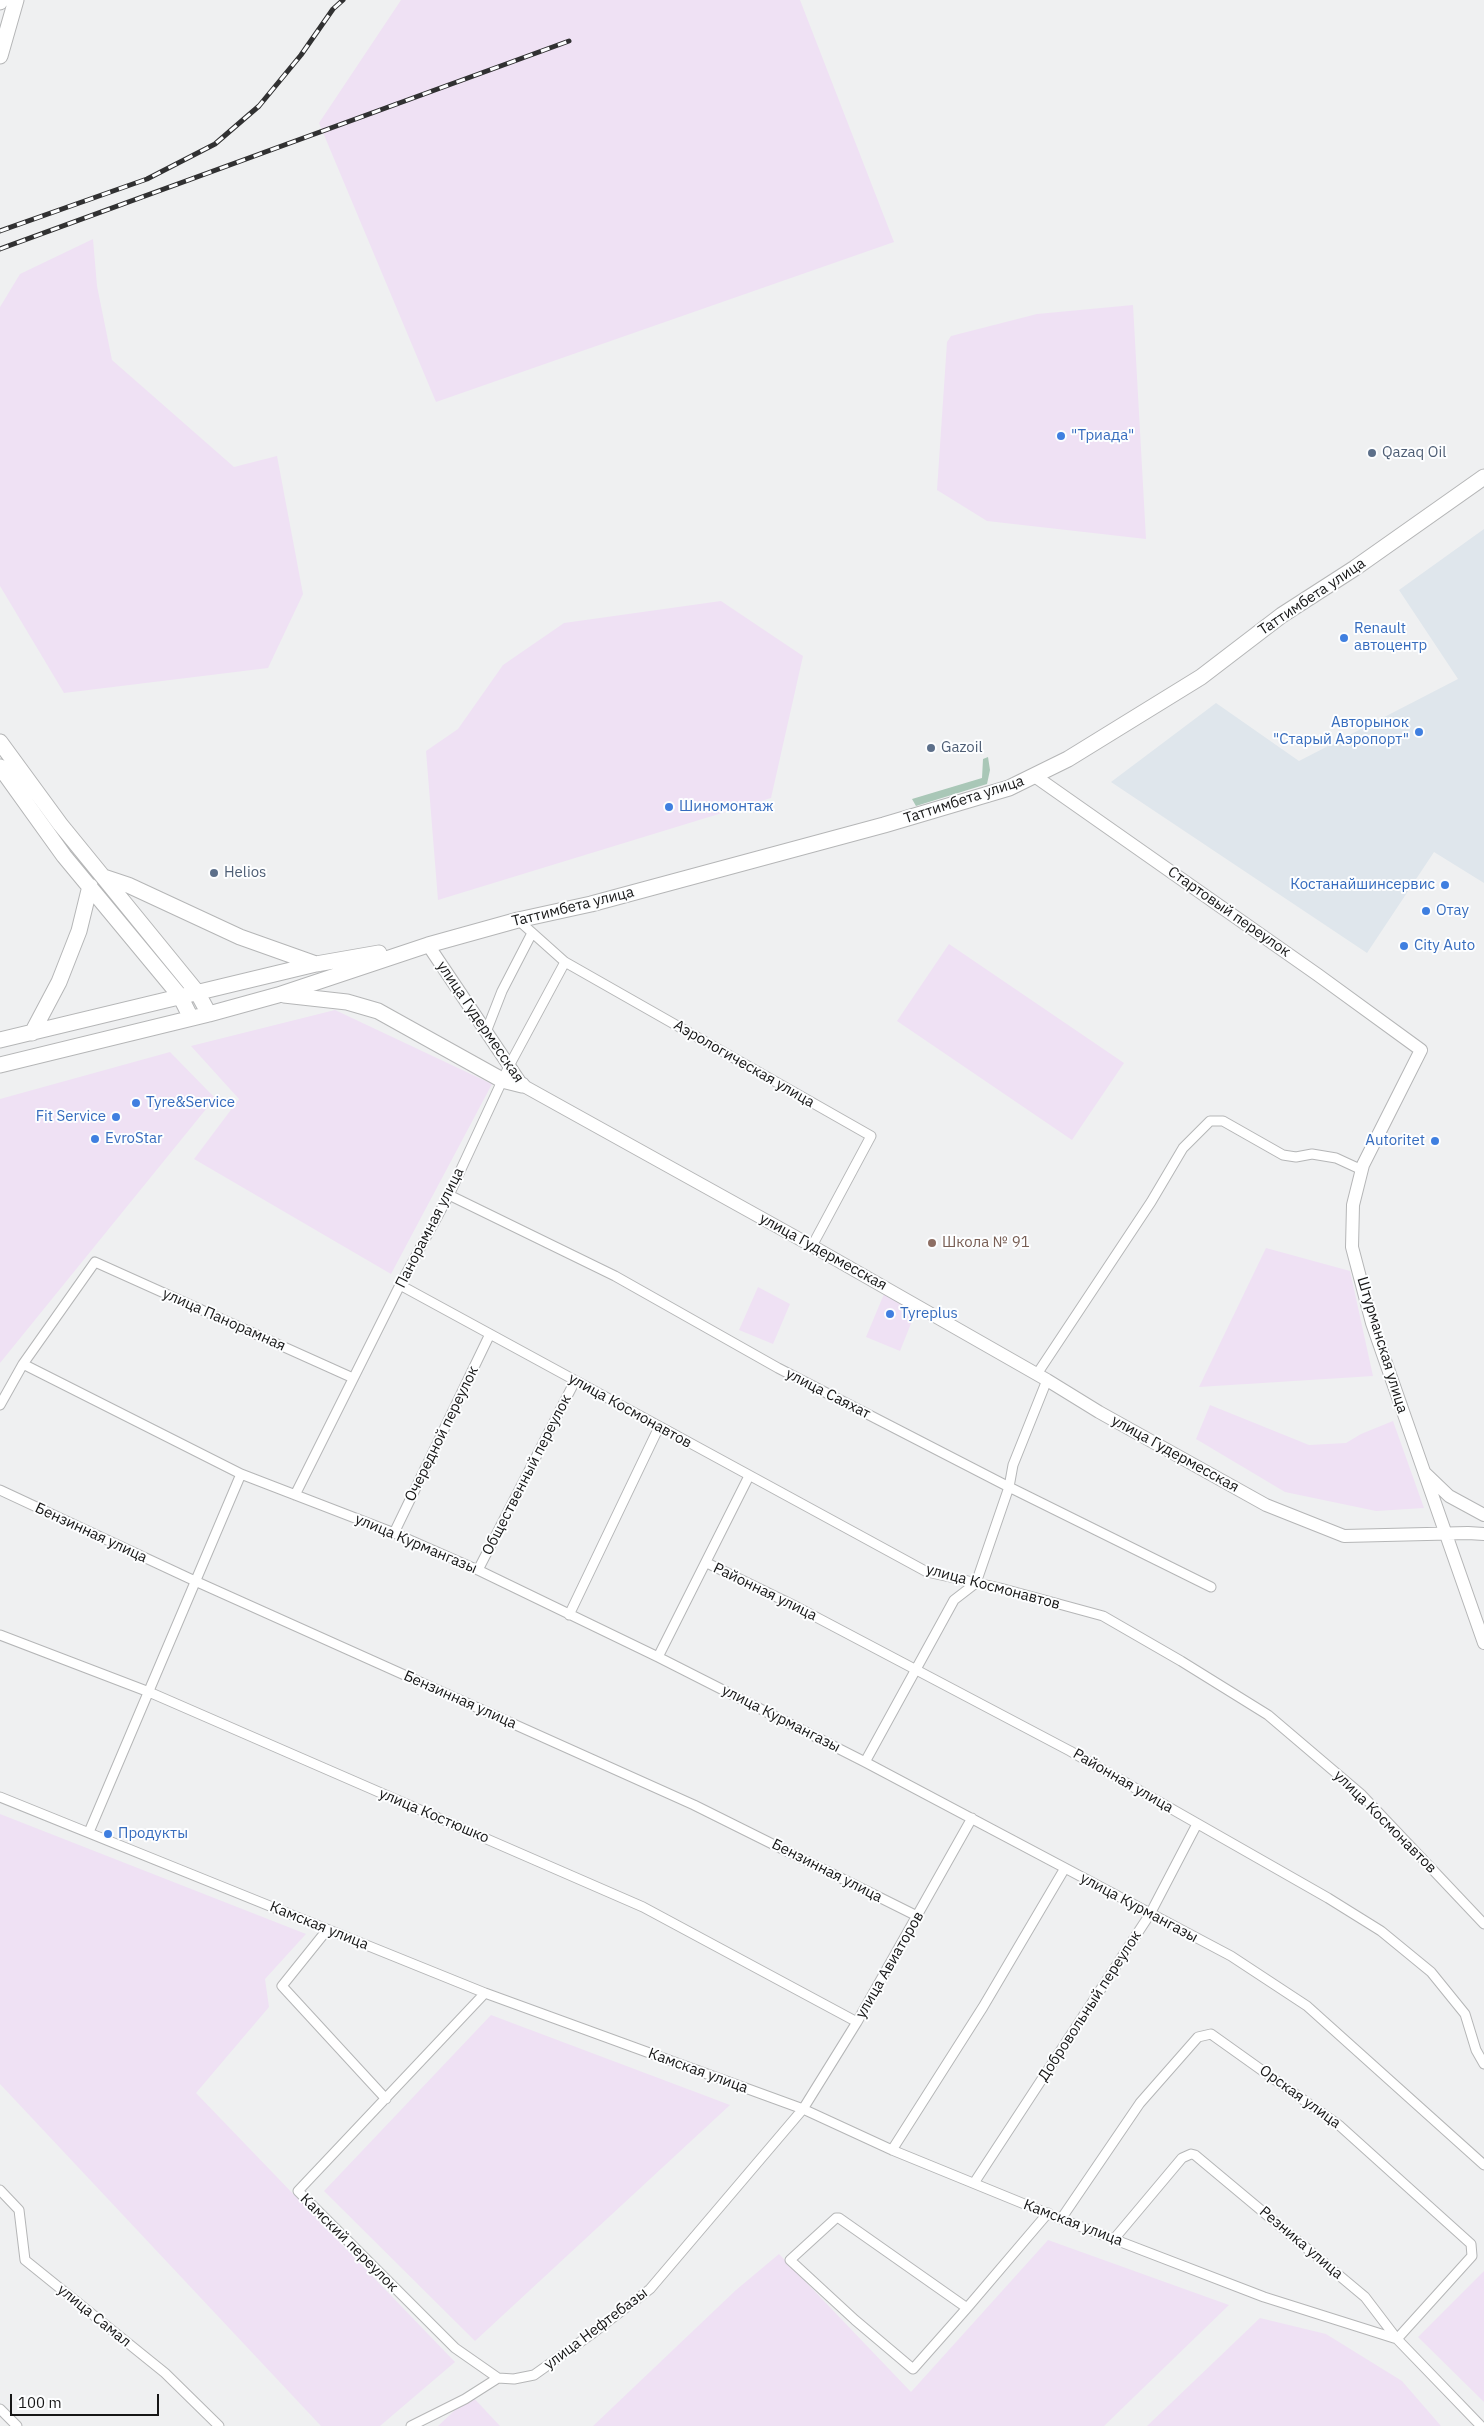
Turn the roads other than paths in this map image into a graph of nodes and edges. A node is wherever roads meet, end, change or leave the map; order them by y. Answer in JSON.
{"nodes":[{"id":1,"x":16,"y":0,"type":"edge"},
{"id":2,"x":0,"y":56,"type":"edge"},
{"id":3,"x":1484,"y":477,"type":"edge"},
{"id":4,"x":0,"y":742,"type":"edge"},
{"id":5,"x":0,"y":767,"type":"edge"},
{"id":6,"x":1036,"y":776,"type":"junction"},
{"id":7,"x":104,"y":877,"type":"junction"},
{"id":8,"x":90,"y":886,"type":"junction"},
{"id":9,"x":518,"y":920,"type":"junction"},
{"id":10,"x":532,"y":933,"type":"junction"},
{"id":11,"x":428,"y":945,"type":"junction"},
{"id":12,"x":565,"y":962,"type":"junction"},
{"id":13,"x":316,"y":964,"type":"junction"},
{"id":14,"x":197,"y":992,"type":"junction"},
{"id":15,"x":278,"y":994,"type":"junction"},
{"id":16,"x":180,"y":996,"type":"junction"},
{"id":17,"x":209,"y":1014,"type":"junction"},
{"id":18,"x":191,"y":1018,"type":"junction"},
{"id":19,"x":32,"y":1032,"type":"junction"},
{"id":20,"x":486,"y":1032,"type":"junction"},
{"id":21,"x":0,"y":1040,"type":"edge"},
{"id":22,"x":1420,"y":1050,"type":"joint"},
{"id":23,"x":0,"y":1065,"type":"edge"},
{"id":24,"x":509,"y":1066,"type":"junction"},
{"id":25,"x":502,"y":1080,"type":"junction"},
{"id":26,"x":522,"y":1086,"type":"junction"},
{"id":27,"x":1362,"y":1170,"type":"junction"},
{"id":28,"x":449,"y":1195,"type":"junction"},
{"id":29,"x":812,"y":1246,"type":"junction"},
{"id":30,"x":400,"y":1285,"type":"junction"},
{"id":31,"x":490,"y":1334,"type":"junction"},
{"id":32,"x":23,"y":1364,"type":"junction"},
{"id":33,"x":1042,"y":1377,"type":"junction"},
{"id":34,"x":353,"y":1378,"type":"junction"},
{"id":35,"x":575,"y":1381,"type":"junction"},
{"id":36,"x":0,"y":1405,"type":"edge"},
{"id":37,"x":659,"y":1427,"type":"junction"},
{"id":38,"x":1422,"y":1470,"type":"junction"},
{"id":39,"x":241,"y":1474,"type":"junction"},
{"id":40,"x":749,"y":1476,"type":"junction"},
{"id":41,"x":1009,"y":1487,"type":"junction"},
{"id":42,"x":0,"y":1490,"type":"edge"},
{"id":43,"x":295,"y":1495,"type":"junction"},
{"id":44,"x":1484,"y":1515,"type":"edge"},
{"id":45,"x":394,"y":1533,"type":"junction"},
{"id":46,"x":1444,"y":1533,"type":"junction"},
{"id":47,"x":1484,"y":1534,"type":"edge"},
{"id":48,"x":707,"y":1563,"type":"junction"},
{"id":49,"x":478,"y":1570,"type":"junction"},
{"id":50,"x":195,"y":1581,"type":"junction"},
{"id":51,"x":976,"y":1584,"type":"junction"},
{"id":52,"x":1211,"y":1587,"type":"dead end"},
{"id":53,"x":569,"y":1615,"type":"junction"},
{"id":54,"x":1480,"y":1623,"type":"edge"},
{"id":55,"x":0,"y":1635,"type":"edge"},
{"id":56,"x":1484,"y":1643,"type":"edge"},
{"id":57,"x":658,"y":1657,"type":"junction"},
{"id":58,"x":917,"y":1670,"type":"junction"},
{"id":59,"x":149,"y":1692,"type":"junction"},
{"id":60,"x":865,"y":1762,"type":"junction"},
{"id":61,"x":0,"y":1797,"type":"edge"},
{"id":62,"x":972,"y":1818,"type":"junction"},
{"id":63,"x":1197,"y":1824,"type":"junction"},
{"id":64,"x":89,"y":1832,"type":"junction"},
{"id":65,"x":1064,"y":1868,"type":"junction"},
{"id":66,"x":1150,"y":1914,"type":"junction"},
{"id":67,"x":917,"y":1916,"type":"junction"},
{"id":68,"x":1484,"y":1924,"type":"edge"},
{"id":69,"x":327,"y":1930,"type":"junction"},
{"id":70,"x":485,"y":1993,"type":"junction"},
{"id":71,"x":857,"y":2022,"type":"junction"},
{"id":72,"x":1484,"y":2064,"type":"edge"},
{"id":73,"x":386,"y":2099,"type":"junction"},
{"id":74,"x":803,"y":2109,"type":"junction"},
{"id":75,"x":892,"y":2150,"type":"junction"},
{"id":76,"x":1484,"y":2165,"type":"edge"},
{"id":77,"x":974,"y":2183,"type":"junction"},
{"id":78,"x":0,"y":2190,"type":"edge"},
{"id":79,"x":1048,"y":2213,"type":"junction"},
{"id":80,"x":1061,"y":2219,"type":"junction"},
{"id":81,"x":1114,"y":2239,"type":"junction"},
{"id":82,"x":967,"y":2308,"type":"junction"},
{"id":83,"x":1396,"y":2339,"type":"junction"},
{"id":84,"x":498,"y":2378,"type":"junction"},
{"id":85,"x":0,"y":2409,"type":"edge"},
{"id":86,"x":17,"y":2426,"type":"edge"},
{"id":87,"x":220,"y":2426,"type":"edge"},
{"id":88,"x":411,"y":2426,"type":"edge"},
{"id":89,"x":1481,"y":2426,"type":"edge"}],
"edges":[{"from":1,"to":2,"type":"main road"},
{"from":3,"to":6,"type":"main road","name":"Таттимбета улица"},
{"from":4,"to":7,"type":"main road"},
{"from":5,"to":8,"type":"main road"},
{"from":6,"to":9,"type":"main road","name":"Таттимбета улица"},
{"from":6,"to":22,"type":"main road","name":"Стартовый переулок"},
{"from":7,"to":13,"type":"main road"},
{"from":7,"to":14,"type":"main road"},
{"from":8,"to":16,"type":"main road"},
{"from":8,"to":19,"type":"main road"},
{"from":9,"to":10,"type":"street","name":"Аэрологическая улица"},
{"from":9,"to":11,"type":"main road","name":"Таттимбета улица"},
{"from":10,"to":12,"type":"street","name":"Аэрологическая улица"},
{"from":10,"to":20,"type":"street"},
{"from":11,"to":13,"type":"main road"},
{"from":11,"to":15,"type":"main road"},
{"from":11,"to":20,"type":"main road","name":"улица Гудермесская"},
{"from":12,"to":24,"type":"street","name":"Панорамная улица"},
{"from":12,"to":29,"type":"street","name":"Аэрологическая улица"},
{"from":13,"to":14,"type":"main road"},
{"from":14,"to":16,"type":"main road"},
{"from":14,"to":17,"type":"main road"},
{"from":15,"to":17,"type":"main road"},
{"from":15,"to":25,"type":"main road"},
{"from":16,"to":18,"type":"main road"},
{"from":16,"to":19,"type":"main road"},
{"from":17,"to":18,"type":"main road"},
{"from":18,"to":23,"type":"main road"},
{"from":19,"to":21,"type":"main road"},
{"from":20,"to":24,"type":"main road","name":"улица Гудермесская"},
{"from":22,"to":27,"type":"main road","name":"Штурманская улица"},
{"from":24,"to":25,"type":"street","name":"Панорамная улица"},
{"from":24,"to":26,"type":"main road","name":"улица Гудермесская"},
{"from":25,"to":26,"type":"main road"},
{"from":25,"to":28,"type":"street","name":"Панорамная улица"},
{"from":26,"to":29,"type":"main road","name":"улица Гудермесская"},
{"from":27,"to":33,"type":"street"},
{"from":27,"to":38,"type":"main road","name":"Штурманская улица"},
{"from":28,"to":30,"type":"street","name":"Панорамная улица"},
{"from":28,"to":41,"type":"street","name":"улица Саяхат"},
{"from":29,"to":33,"type":"main road","name":"улица Гудермесская"},
{"from":30,"to":31,"type":"street","name":"улица Космонавтов"},
{"from":30,"to":34,"type":"street","name":"Панорамная улица"},
{"from":31,"to":35,"type":"street","name":"улица Космонавтов"},
{"from":31,"to":45,"type":"street","name":"Очередной переулок"},
{"from":32,"to":34,"type":"street","name":"улица Панорамная"},
{"from":32,"to":36,"type":"street"},
{"from":32,"to":39,"type":"street","name":"улица Курмангазы"},
{"from":33,"to":41,"type":"street"},
{"from":33,"to":46,"type":"main road","name":"улица Гудермесская"},
{"from":34,"to":43,"type":"street","name":"Панорамная улица"},
{"from":35,"to":37,"type":"street","name":"улица Космонавтов"},
{"from":35,"to":49,"type":"street","name":"Общественный переулок"},
{"from":37,"to":40,"type":"street","name":"улица Космонавтов"},
{"from":37,"to":53,"type":"street"},
{"from":38,"to":44,"type":"main road"},
{"from":38,"to":46,"type":"main road","name":"Штурманская улица"},
{"from":39,"to":43,"type":"street","name":"улица Курмангазы"},
{"from":39,"to":50,"type":"street"},
{"from":40,"to":48,"type":"street"},
{"from":40,"to":51,"type":"street","name":"улица Космонавтов"},
{"from":41,"to":51,"type":"street"},
{"from":41,"to":52,"type":"street","name":"улица Саяхат"},
{"from":42,"to":50,"type":"street","name":"Бензинная улица"},
{"from":43,"to":45,"type":"street","name":"улица Курмангазы"},
{"from":45,"to":49,"type":"street","name":"улица Курмангазы"},
{"from":46,"to":47,"type":"main road","name":"улица Гудермесская"},
{"from":46,"to":54,"type":"main road","name":"Штурманская улица"},
{"from":48,"to":57,"type":"street"},
{"from":48,"to":58,"type":"street","name":"Районная улица"},
{"from":49,"to":53,"type":"street","name":"улица Курмангазы"},
{"from":50,"to":59,"type":"street"},
{"from":50,"to":67,"type":"street","name":"Бензинная улица"},
{"from":51,"to":58,"type":"street"},
{"from":51,"to":68,"type":"street","name":"улица Космонавтов"},
{"from":53,"to":57,"type":"street","name":"улица Курмангазы"},
{"from":54,"to":56,"type":"main road","name":"Штурманская улица"},
{"from":55,"to":59,"type":"street","name":"улица Костюшко"},
{"from":57,"to":60,"type":"street","name":"улица Курмангазы"},
{"from":58,"to":60,"type":"street"},
{"from":58,"to":63,"type":"street","name":"Районная улица"},
{"from":59,"to":64,"type":"street"},
{"from":59,"to":71,"type":"street","name":"улица Костюшко"},
{"from":60,"to":62,"type":"street","name":"улица Курмангазы"},
{"from":61,"to":64,"type":"street","name":"Камская улица"},
{"from":62,"to":65,"type":"street","name":"улица Курмангазы"},
{"from":62,"to":67,"type":"street","name":"улица Авиаторов"},
{"from":63,"to":66,"type":"street","name":"Добровольный переулок"},
{"from":63,"to":72,"type":"street","name":"Районная улица"},
{"from":64,"to":69,"type":"street","name":"Камская улица"},
{"from":65,"to":66,"type":"street","name":"улица Курмангазы"},
{"from":65,"to":75,"type":"street"},
{"from":66,"to":76,"type":"street","name":"улица Курмангазы"},
{"from":66,"to":77,"type":"street","name":"Добровольный переулок"},
{"from":67,"to":71,"type":"street","name":"улица Авиаторов"},
{"from":69,"to":70,"type":"street","name":"Камская улица"},
{"from":69,"to":73,"type":"street"},
{"from":70,"to":73,"type":"street","name":"Камский переулок"},
{"from":70,"to":74,"type":"street","name":"Камская улица"},
{"from":71,"to":74,"type":"street","name":"улица Авиаторов"},
{"from":73,"to":84,"type":"street","name":"Камский переулок"},
{"from":74,"to":75,"type":"street","name":"Камская улица"},
{"from":74,"to":84,"type":"street","name":"улица Нефтебазы"},
{"from":75,"to":77,"type":"street","name":"Камская улица"},
{"from":77,"to":79,"type":"street","name":"Камская улица"},
{"from":78,"to":87,"type":"street","name":"улица Самал"},
{"from":79,"to":80,"type":"street","name":"Камская улица"},
{"from":79,"to":82,"type":"street"},
{"from":80,"to":81,"type":"street","name":"Камская улица"},
{"from":80,"to":83,"type":"street","name":"Орская улица"},
{"from":81,"to":83,"type":"street","name":"Камская улица"},
{"from":81,"to":83,"type":"street","name":"Резника улица"},
{"from":82,"to":82,"type":"street"},
{"from":83,"to":89,"type":"street","name":"Резника улица"},
{"from":84,"to":88,"type":"street"},
{"from":85,"to":86,"type":"street"}]}
